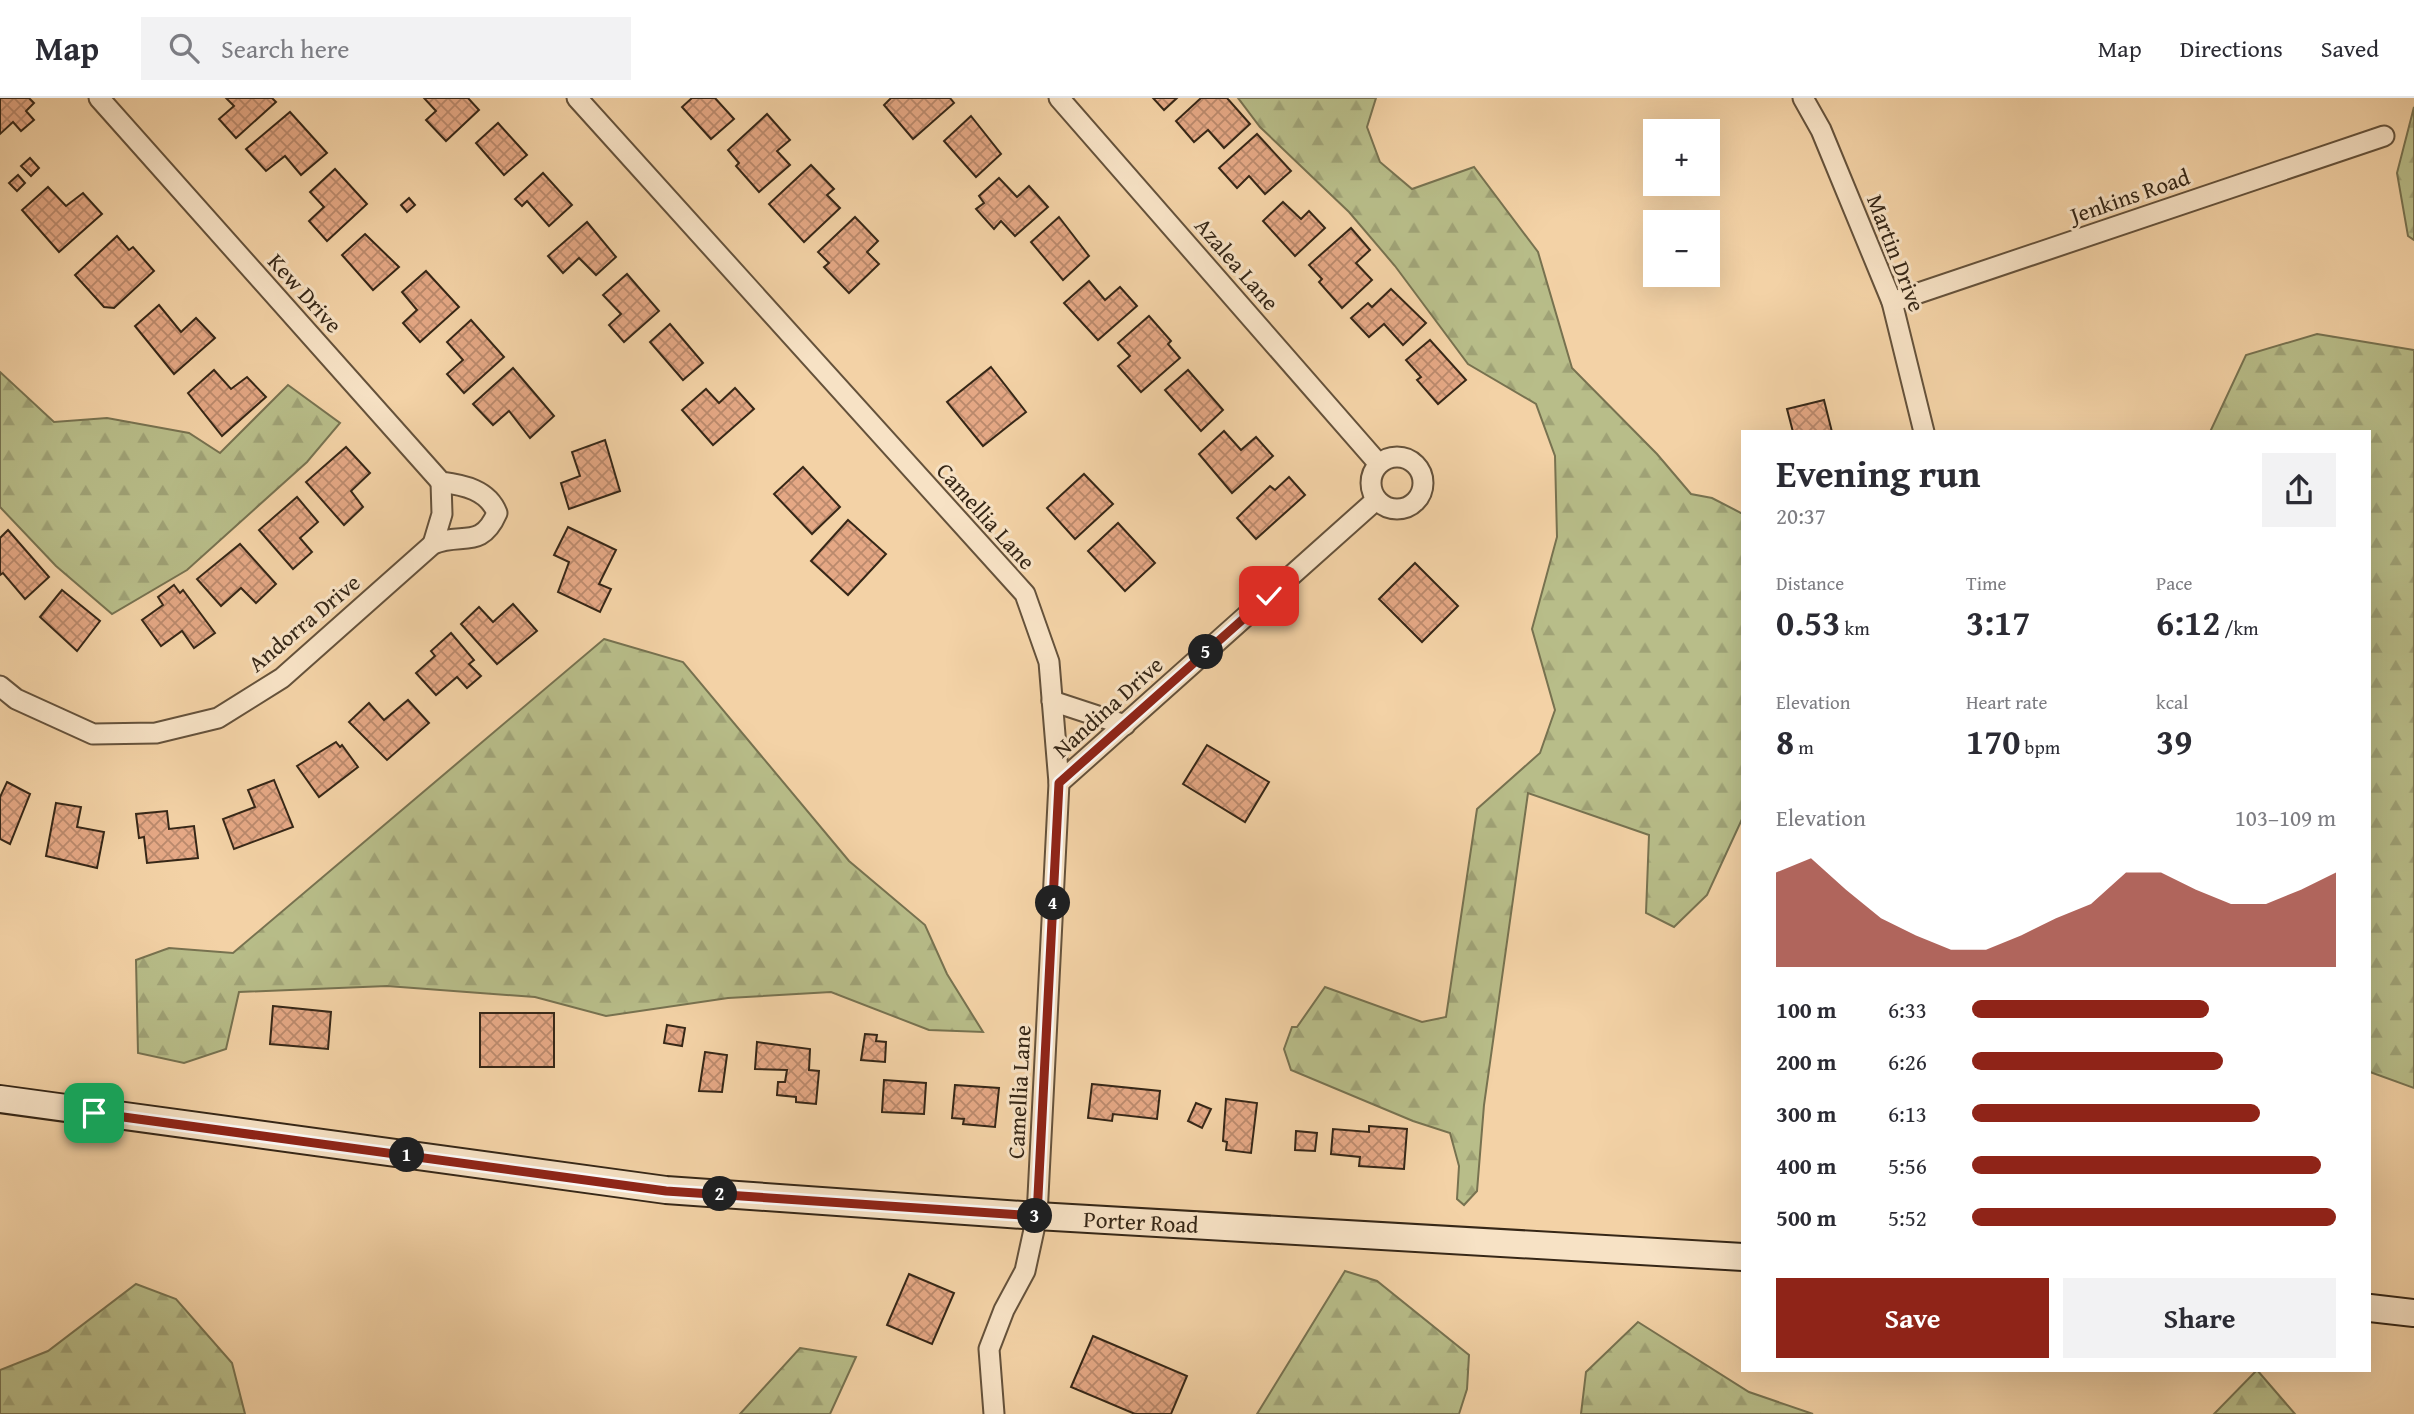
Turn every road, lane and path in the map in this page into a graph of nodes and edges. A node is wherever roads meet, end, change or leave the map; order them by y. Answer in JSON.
{"nodes":[{"id":1,"x":99,"y":98,"type":"edge"},
{"id":2,"x":578,"y":98,"type":"edge"},
{"id":3,"x":1059,"y":98,"type":"edge"},
{"id":4,"x":1803,"y":98,"type":"edge"},
{"id":5,"x":2384,"y":136,"type":"dead end"},
{"id":6,"x":1892,"y":302,"type":"junction"},
{"id":7,"x":1924,"y":430,"type":"edge"},
{"id":8,"x":1378,"y":463,"type":"junction"},
{"id":9,"x":441,"y":482,"type":"junction"},
{"id":10,"x":1376,"y":500,"type":"junction"},
{"id":11,"x":433,"y":544,"type":"junction"},
{"id":12,"x":0,"y":686,"type":"edge"},
{"id":13,"x":1052,"y":701,"type":"junction"},
{"id":14,"x":1125,"y":725,"type":"junction"},
{"id":15,"x":1059,"y":783,"type":"junction"},
{"id":16,"x":0,"y":1099,"type":"edge"},
{"id":17,"x":1037,"y":1216,"type":"junction"},
{"id":18,"x":1741,"y":1257,"type":"edge"},
{"id":19,"x":2371,"y":1308,"type":"edge"},
{"id":20,"x":2414,"y":1312,"type":"edge"},
{"id":21,"x":994,"y":1414,"type":"edge"}],
"edges":[{"from":1,"to":9,"type":"street","name":"Kew Drive"},
{"from":2,"to":13,"type":"street","name":"Camellia Lane"},
{"from":3,"to":8,"type":"street","name":"Azalea Lane"},
{"from":4,"to":6,"type":"street","name":"Martin Drive"},
{"from":5,"to":6,"type":"street","name":"Jenkins Road"},
{"from":6,"to":7,"type":"street","name":"Martin Drive"},
{"from":8,"to":10,"type":"street"},
{"from":8,"to":10,"type":"street"},
{"from":9,"to":11,"type":"street"},
{"from":9,"to":11,"type":"street"},
{"from":10,"to":14,"type":"street","name":"Nandina Drive"},
{"from":11,"to":12,"type":"street","name":"Andorra Drive"},
{"from":13,"to":14,"type":"street"},
{"from":13,"to":15,"type":"street","name":"Camellia Lane"},
{"from":14,"to":15,"type":"street","name":"Nandina Drive"},
{"from":15,"to":17,"type":"street","name":"Camellia Lane"},
{"from":16,"to":17,"type":"main road","name":"Porter Road"},
{"from":17,"to":18,"type":"main road","name":"Porter Road"},
{"from":17,"to":21,"type":"street","name":"Camellia Lane"},
{"from":19,"to":20,"type":"main road"}]}
